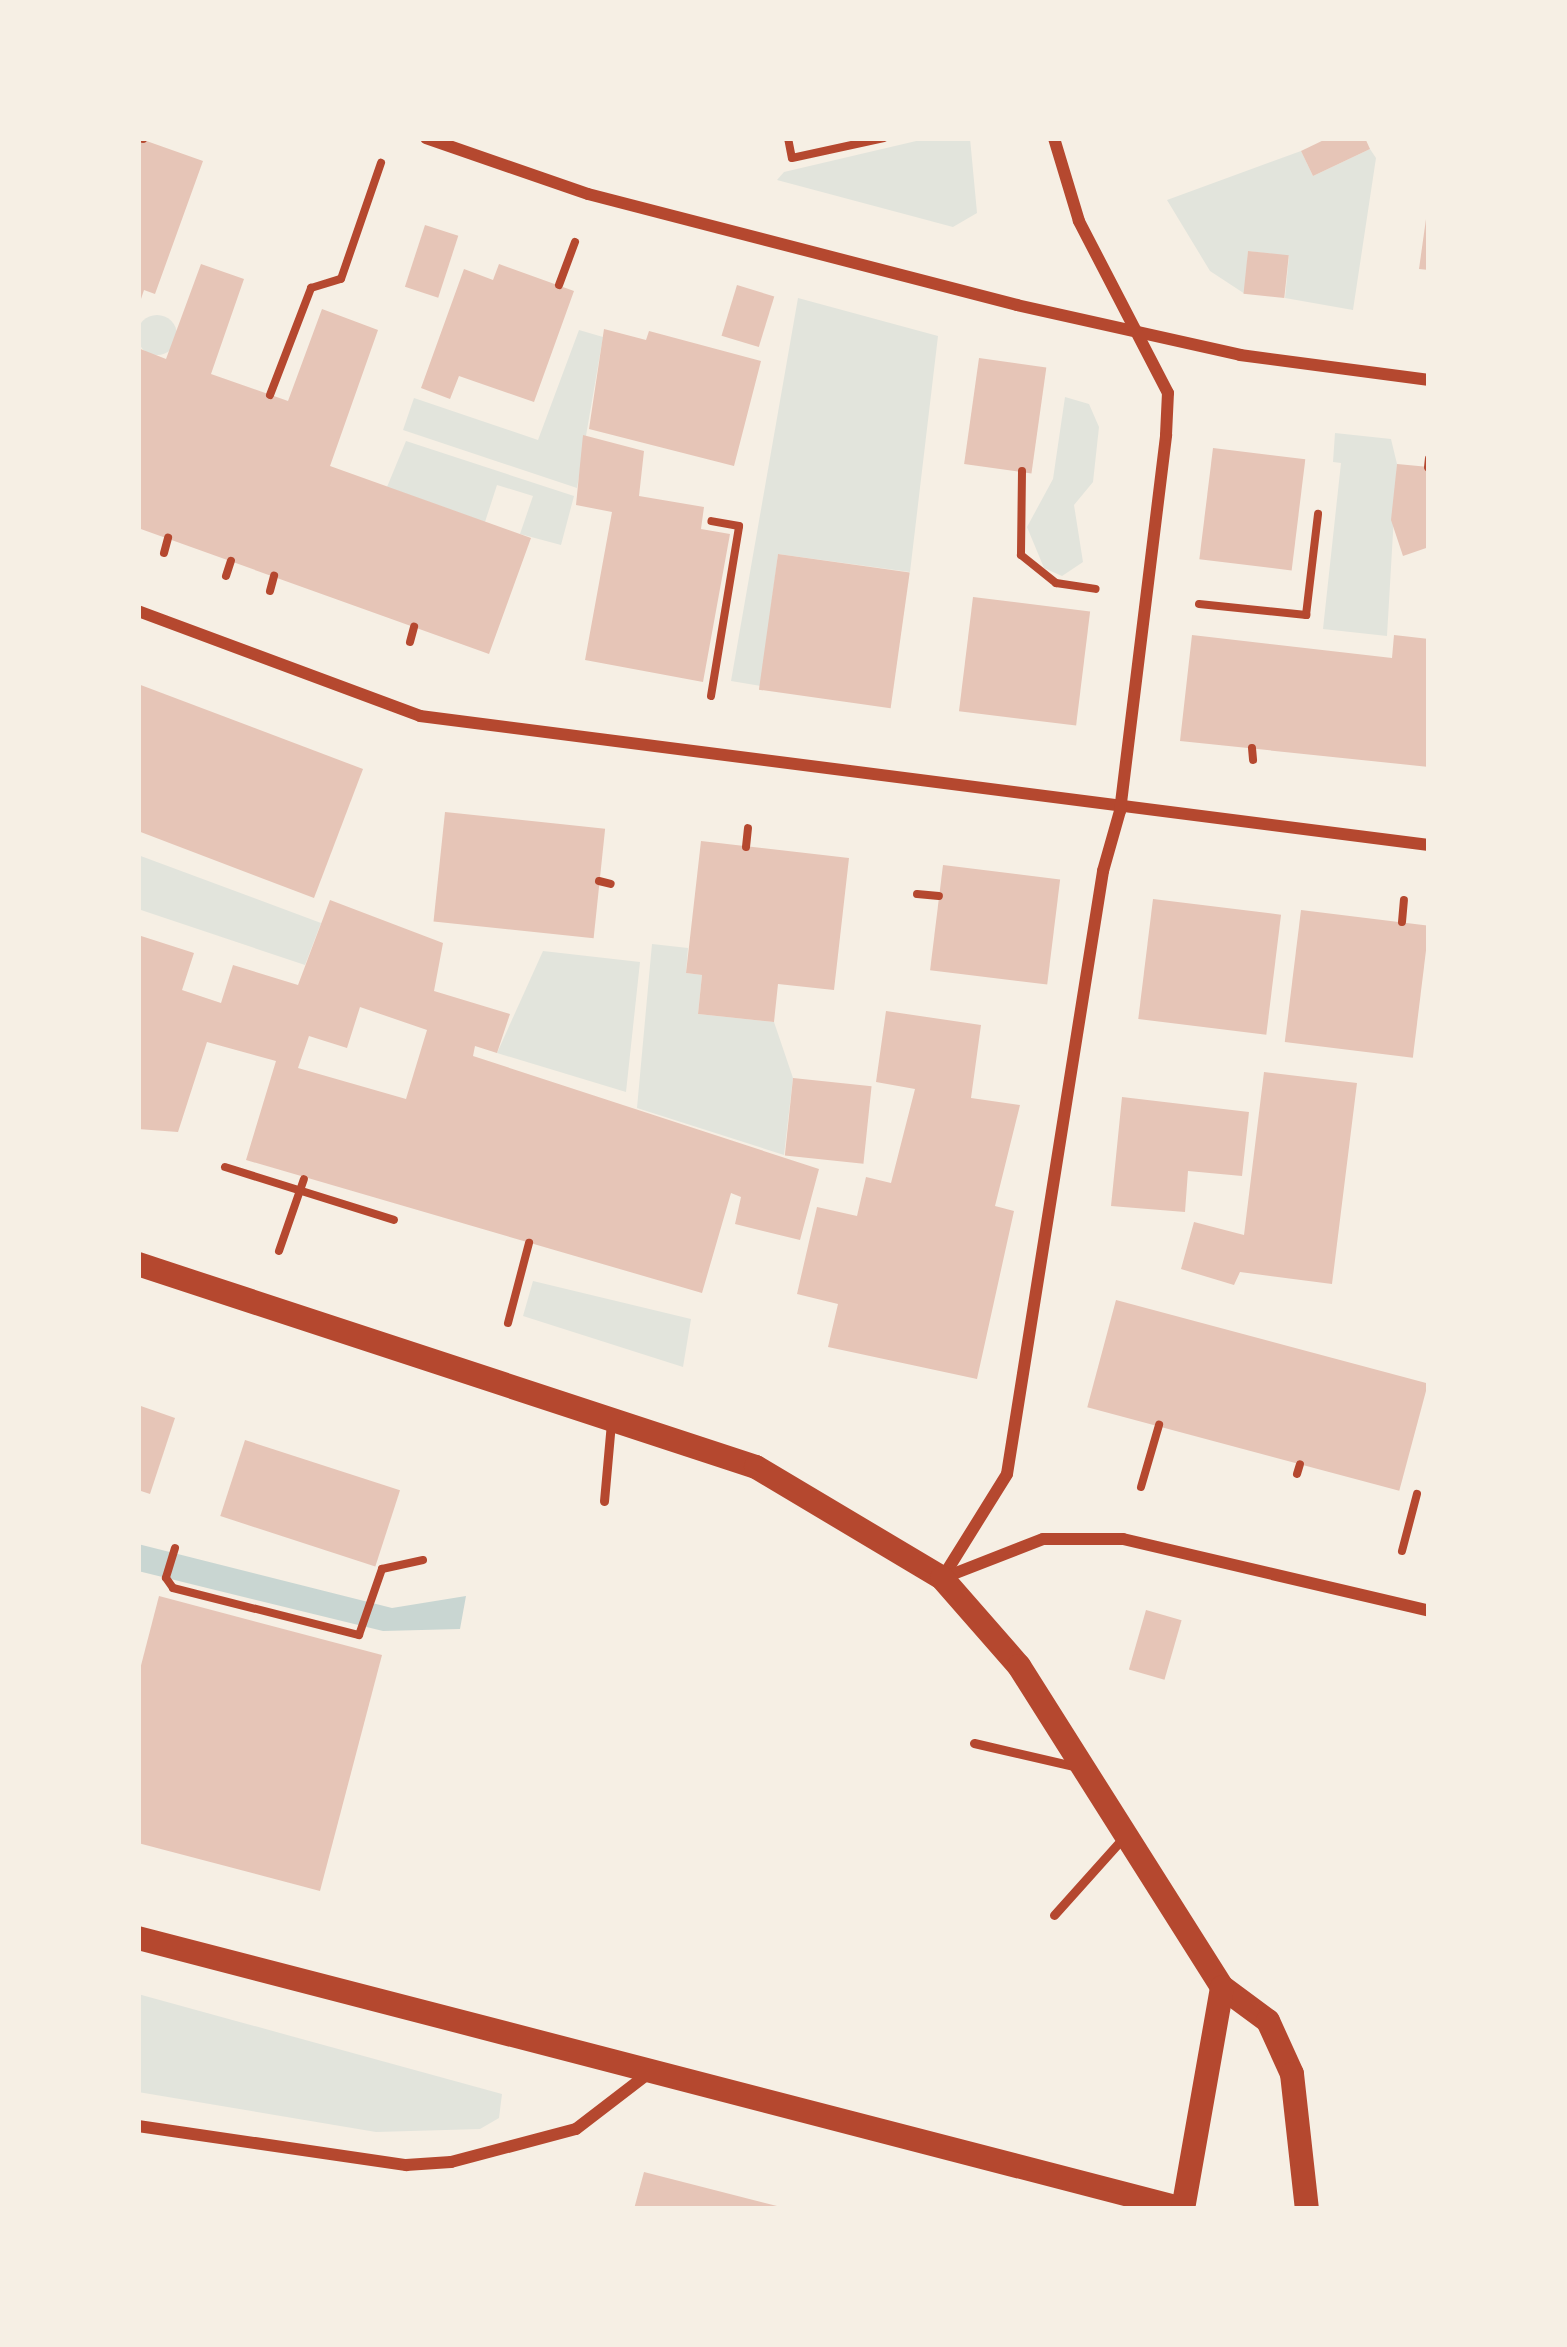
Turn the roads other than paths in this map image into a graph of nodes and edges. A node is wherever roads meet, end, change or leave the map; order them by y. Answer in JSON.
{"nodes":[{"id":1,"x":426,"y":138,"type":"edge"},
{"id":2,"x":1054,"y":138,"type":"edge"},
{"id":3,"x":1142,"y":334,"type":"junction"},
{"id":4,"x":1429,"y":380,"type":"edge"},
{"id":5,"x":1429,"y":458,"type":"edge"},
{"id":6,"x":1428,"y":467,"type":"edge"},
{"id":7,"x":138,"y":611,"type":"edge"},
{"id":8,"x":1120,"y":811,"type":"junction"},
{"id":9,"x":1429,"y":845,"type":"edge"},
{"id":10,"x":138,"y":1264,"type":"edge"},
{"id":11,"x":611,"y":1417,"type":"junction"},
{"id":12,"x":604,"y":1501,"type":"dead end"},
{"id":13,"x":942,"y":1578,"type":"junction"},
{"id":14,"x":1429,"y":1611,"type":"edge"},
{"id":15,"x":974,"y":1743,"type":"dead end"},
{"id":16,"x":1084,"y":1768,"type":"junction"},
{"id":17,"x":1128,"y":1833,"type":"junction"},
{"id":18,"x":1054,"y":1916,"type":"dead end"},
{"id":19,"x":138,"y":1938,"type":"edge"},
{"id":20,"x":1222,"y":1987,"type":"junction"},
{"id":21,"x":645,"y":2076,"type":"junction"},
{"id":22,"x":138,"y":2126,"type":"edge"},
{"id":23,"x":1183,"y":2209,"type":"edge"},
{"id":24,"x":1307,"y":2209,"type":"edge"}],
"edges":[{"from":1,"to":3,"type":"street"},
{"from":2,"to":3,"type":"street"},
{"from":3,"to":4,"type":"street"},
{"from":3,"to":8,"type":"street"},
{"from":5,"to":6,"type":"lane"},
{"from":7,"to":8,"type":"street"},
{"from":8,"to":9,"type":"street"},
{"from":8,"to":13,"type":"street"},
{"from":10,"to":11,"type":"main road"},
{"from":11,"to":12,"type":"lane"},
{"from":11,"to":13,"type":"main road"},
{"from":13,"to":14,"type":"street"},
{"from":13,"to":16,"type":"main road"},
{"from":15,"to":16,"type":"lane"},
{"from":16,"to":17,"type":"main road"},
{"from":17,"to":18,"type":"lane"},
{"from":17,"to":20,"type":"main road"},
{"from":19,"to":21,"type":"main road"},
{"from":20,"to":23,"type":"main road"},
{"from":20,"to":24,"type":"main road"},
{"from":21,"to":22,"type":"street"},
{"from":21,"to":23,"type":"main road"}]}
